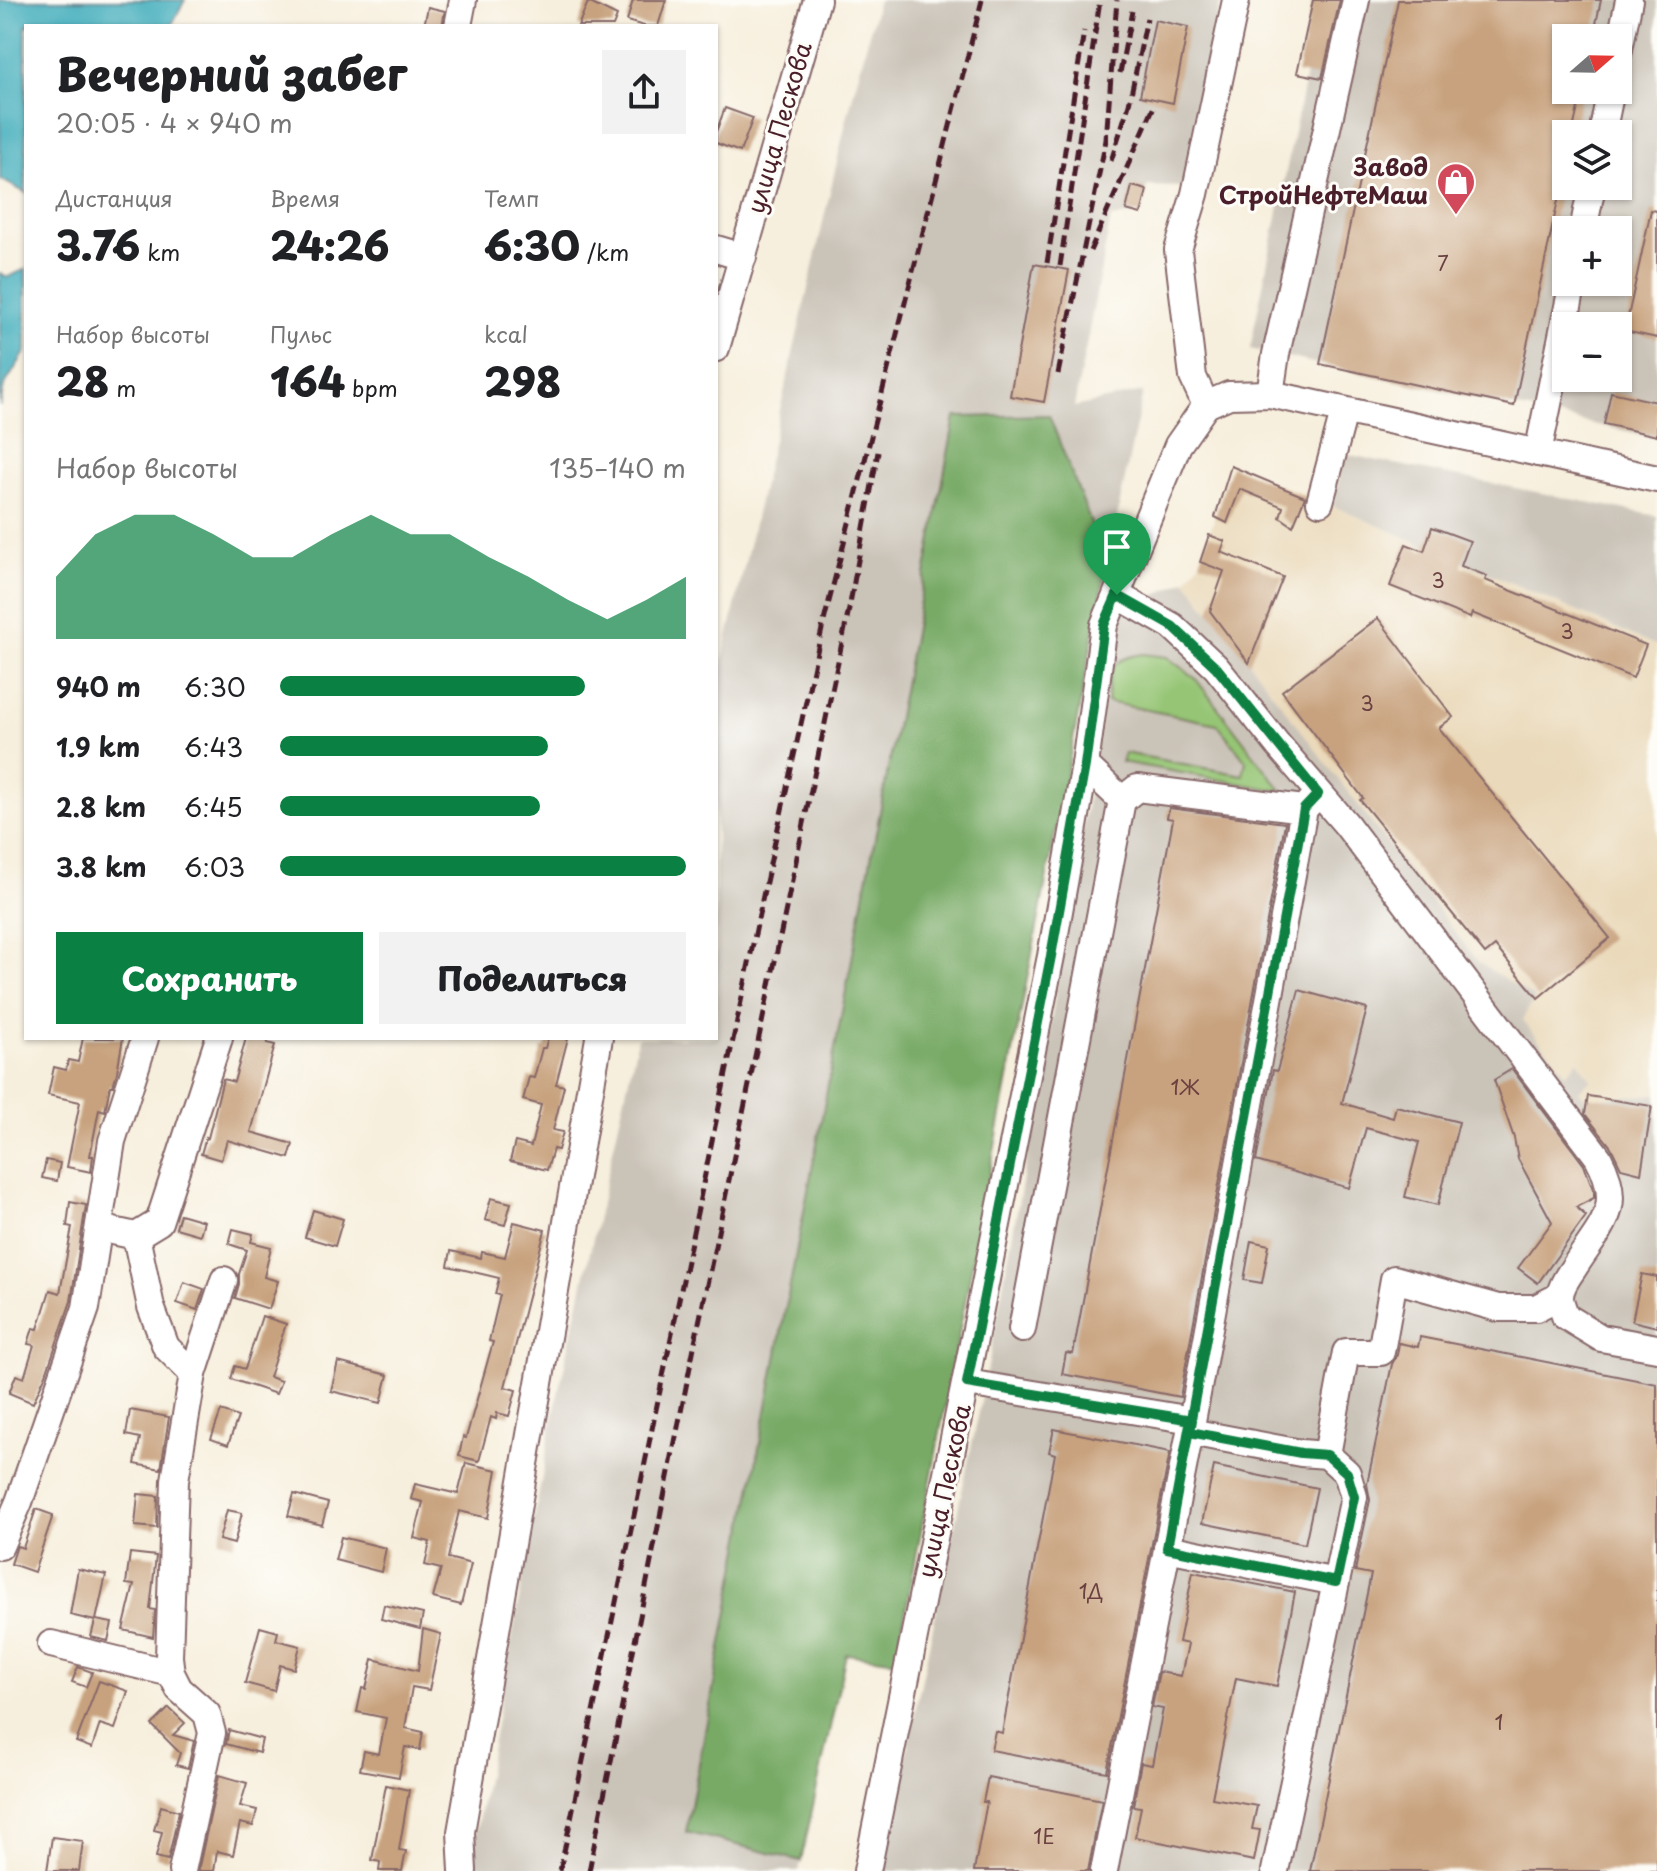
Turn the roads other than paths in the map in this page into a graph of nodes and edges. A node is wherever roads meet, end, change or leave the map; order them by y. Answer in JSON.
{"nodes":[{"id":1,"x":463,"y":0,"type":"edge"},
{"id":2,"x":817,"y":0,"type":"edge"},
{"id":3,"x":1236,"y":0,"type":"edge"},
{"id":4,"x":1356,"y":0,"type":"edge"},
{"id":5,"x":1629,"y":0,"type":"edge"},
{"id":6,"x":458,"y":24,"type":"edge"},
{"id":7,"x":1624,"y":24,"type":"edge"},
{"id":8,"x":718,"y":250,"type":"edge"},
{"id":9,"x":743,"y":257,"type":"junction"},
{"id":10,"x":1570,"y":296,"type":"edge"},
{"id":11,"x":718,"y":341,"type":"edge"},
{"id":12,"x":1270,"y":394,"type":"junction"},
{"id":13,"x":1206,"y":405,"type":"junction"},
{"id":14,"x":1344,"y":412,"type":"junction"},
{"id":15,"x":1538,"y":453,"type":"junction"},
{"id":16,"x":1657,"y":479,"type":"edge"},
{"id":17,"x":1320,"y":502,"type":"dead end"},
{"id":18,"x":1117,"y":595,"type":"junction"},
{"id":19,"x":1085,"y":765,"type":"junction"},
{"id":20,"x":1122,"y":800,"type":"junction"},
{"id":21,"x":1311,"y":802,"type":"junction"},
{"id":22,"x":144,"y":1040,"type":"edge"},
{"id":23,"x":218,"y":1040,"type":"edge"},
{"id":24,"x":599,"y":1040,"type":"edge"},
{"id":25,"x":99,"y":1228,"type":"junction"},
{"id":26,"x":136,"y":1236,"type":"junction"},
{"id":27,"x":224,"y":1280,"type":"dead end"},
{"id":28,"x":1560,"y":1296,"type":"junction"},
{"id":29,"x":1022,"y":1329,"type":"dead end"},
{"id":30,"x":1657,"y":1348,"type":"edge"},
{"id":31,"x":193,"y":1374,"type":"junction"},
{"id":32,"x":967,"y":1383,"type":"junction"},
{"id":33,"x":1191,"y":1426,"type":"junction"},
{"id":34,"x":1327,"y":1455,"type":"junction"},
{"id":35,"x":0,"y":1546,"type":"edge"},
{"id":36,"x":1167,"y":1548,"type":"junction"},
{"id":37,"x":1336,"y":1582,"type":"junction"},
{"id":38,"x":51,"y":1644,"type":"dead end"},
{"id":39,"x":171,"y":1673,"type":"junction"},
{"id":40,"x":182,"y":1871,"type":"edge"},
{"id":41,"x":463,"y":1871,"type":"edge"},
{"id":42,"x":867,"y":1871,"type":"edge"},
{"id":43,"x":1104,"y":1871,"type":"edge"},
{"id":44,"x":1275,"y":1871,"type":"edge"}],
"edges":[{"from":1,"to":6,"type":"street"},
{"from":2,"to":9,"type":"street","name":"улица Пескова"},
{"from":3,"to":13,"type":"street"},
{"from":4,"to":12,"type":"street"},
{"from":5,"to":7,"type":"street"},
{"from":8,"to":9,"type":"street"},
{"from":9,"to":11,"type":"street","name":"улица Пескова"},
{"from":10,"to":15,"type":"street"},
{"from":12,"to":13,"type":"street"},
{"from":12,"to":14,"type":"street"},
{"from":13,"to":18,"type":"street","name":"улица Пескова"},
{"from":14,"to":15,"type":"street"},
{"from":14,"to":17,"type":"street"},
{"from":15,"to":16,"type":"street"},
{"from":18,"to":19,"type":"street","name":"улица Пескова"},
{"from":18,"to":21,"type":"street"},
{"from":19,"to":20,"type":"street"},
{"from":19,"to":32,"type":"street","name":"улица Пескова"},
{"from":20,"to":21,"type":"street"},
{"from":20,"to":29,"type":"street"},
{"from":21,"to":28,"type":"street"},
{"from":21,"to":33,"type":"street"},
{"from":22,"to":25,"type":"street"},
{"from":23,"to":26,"type":"street"},
{"from":24,"to":41,"type":"street"},
{"from":25,"to":26,"type":"street"},
{"from":25,"to":35,"type":"street"},
{"from":26,"to":31,"type":"street"},
{"from":27,"to":31,"type":"street"},
{"from":28,"to":30,"type":"street"},
{"from":28,"to":34,"type":"street"},
{"from":31,"to":39,"type":"street"},
{"from":32,"to":33,"type":"street"},
{"from":32,"to":42,"type":"street","name":"улица Пескова"},
{"from":33,"to":34,"type":"street"},
{"from":33,"to":36,"type":"street"},
{"from":34,"to":37,"type":"street"},
{"from":36,"to":37,"type":"street"},
{"from":36,"to":43,"type":"street"},
{"from":37,"to":44,"type":"street"},
{"from":38,"to":39,"type":"street"},
{"from":39,"to":40,"type":"street"}]}
